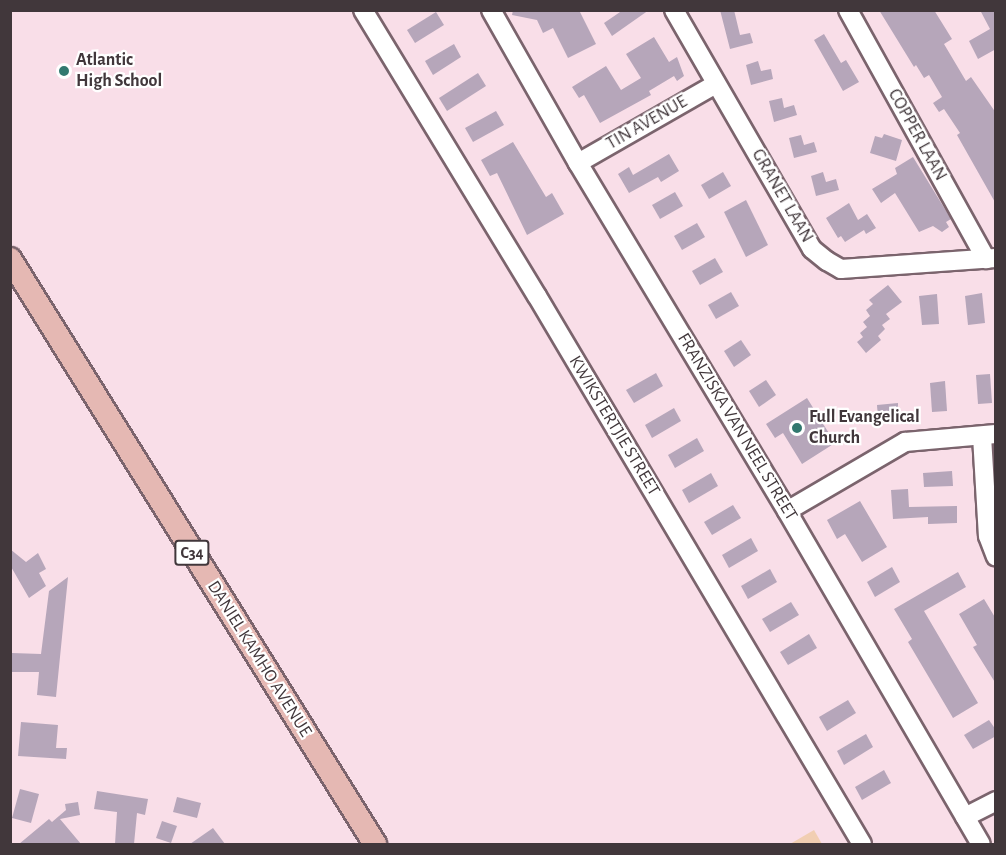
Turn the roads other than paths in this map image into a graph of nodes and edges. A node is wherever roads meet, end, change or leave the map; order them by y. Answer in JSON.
{"nodes":[{"id":1,"x":363,"y":10,"type":"edge"},
{"id":2,"x":491,"y":10,"type":"edge"},
{"id":3,"x":674,"y":10,"type":"edge"},
{"id":4,"x":848,"y":10,"type":"edge"},
{"id":5,"x":716,"y":84,"type":"junction"},
{"id":6,"x":578,"y":163,"type":"junction"},
{"id":7,"x":10,"y":259,"type":"edge"},
{"id":8,"x":991,"y":259,"type":"edge"},
{"id":9,"x":989,"y":435,"type":"edge"},
{"id":10,"x":787,"y":511,"type":"junction"},
{"id":11,"x":996,"y":557,"type":"edge"},
{"id":12,"x":996,"y":801,"type":"edge"},
{"id":13,"x":965,"y":817,"type":"junction"},
{"id":14,"x":375,"y":844,"type":"edge"},
{"id":15,"x":862,"y":844,"type":"edge"},
{"id":16,"x":981,"y":844,"type":"edge"}],
"edges":[{"from":1,"to":15,"type":"street","name":"KWIKSTERTJIE STREET"},
{"from":2,"to":6,"type":"street","name":"FRANZISKA VAN NEEL STREET"},
{"from":3,"to":5,"type":"street","name":"GRANET LAAN"},
{"from":4,"to":8,"type":"street","name":"COPPER LAAN"},
{"from":5,"to":6,"type":"street","name":"TIN AVENUE"},
{"from":5,"to":8,"type":"street","name":"GRANET LAAN"},
{"from":6,"to":10,"type":"street","name":"FRANZISKA VAN NEEL STREET"},
{"from":7,"to":14,"type":"main road","name":"DANIEL KAMHO AVENUE","number":"C34"},
{"from":9,"to":10,"type":"street"},
{"from":9,"to":11,"type":"street"},
{"from":10,"to":13,"type":"street","name":"FRANZISKA VAN NEEL STREET"},
{"from":12,"to":13,"type":"street"},
{"from":13,"to":16,"type":"street","name":"FRANZISKA VAN NEEL STREET"}]}
